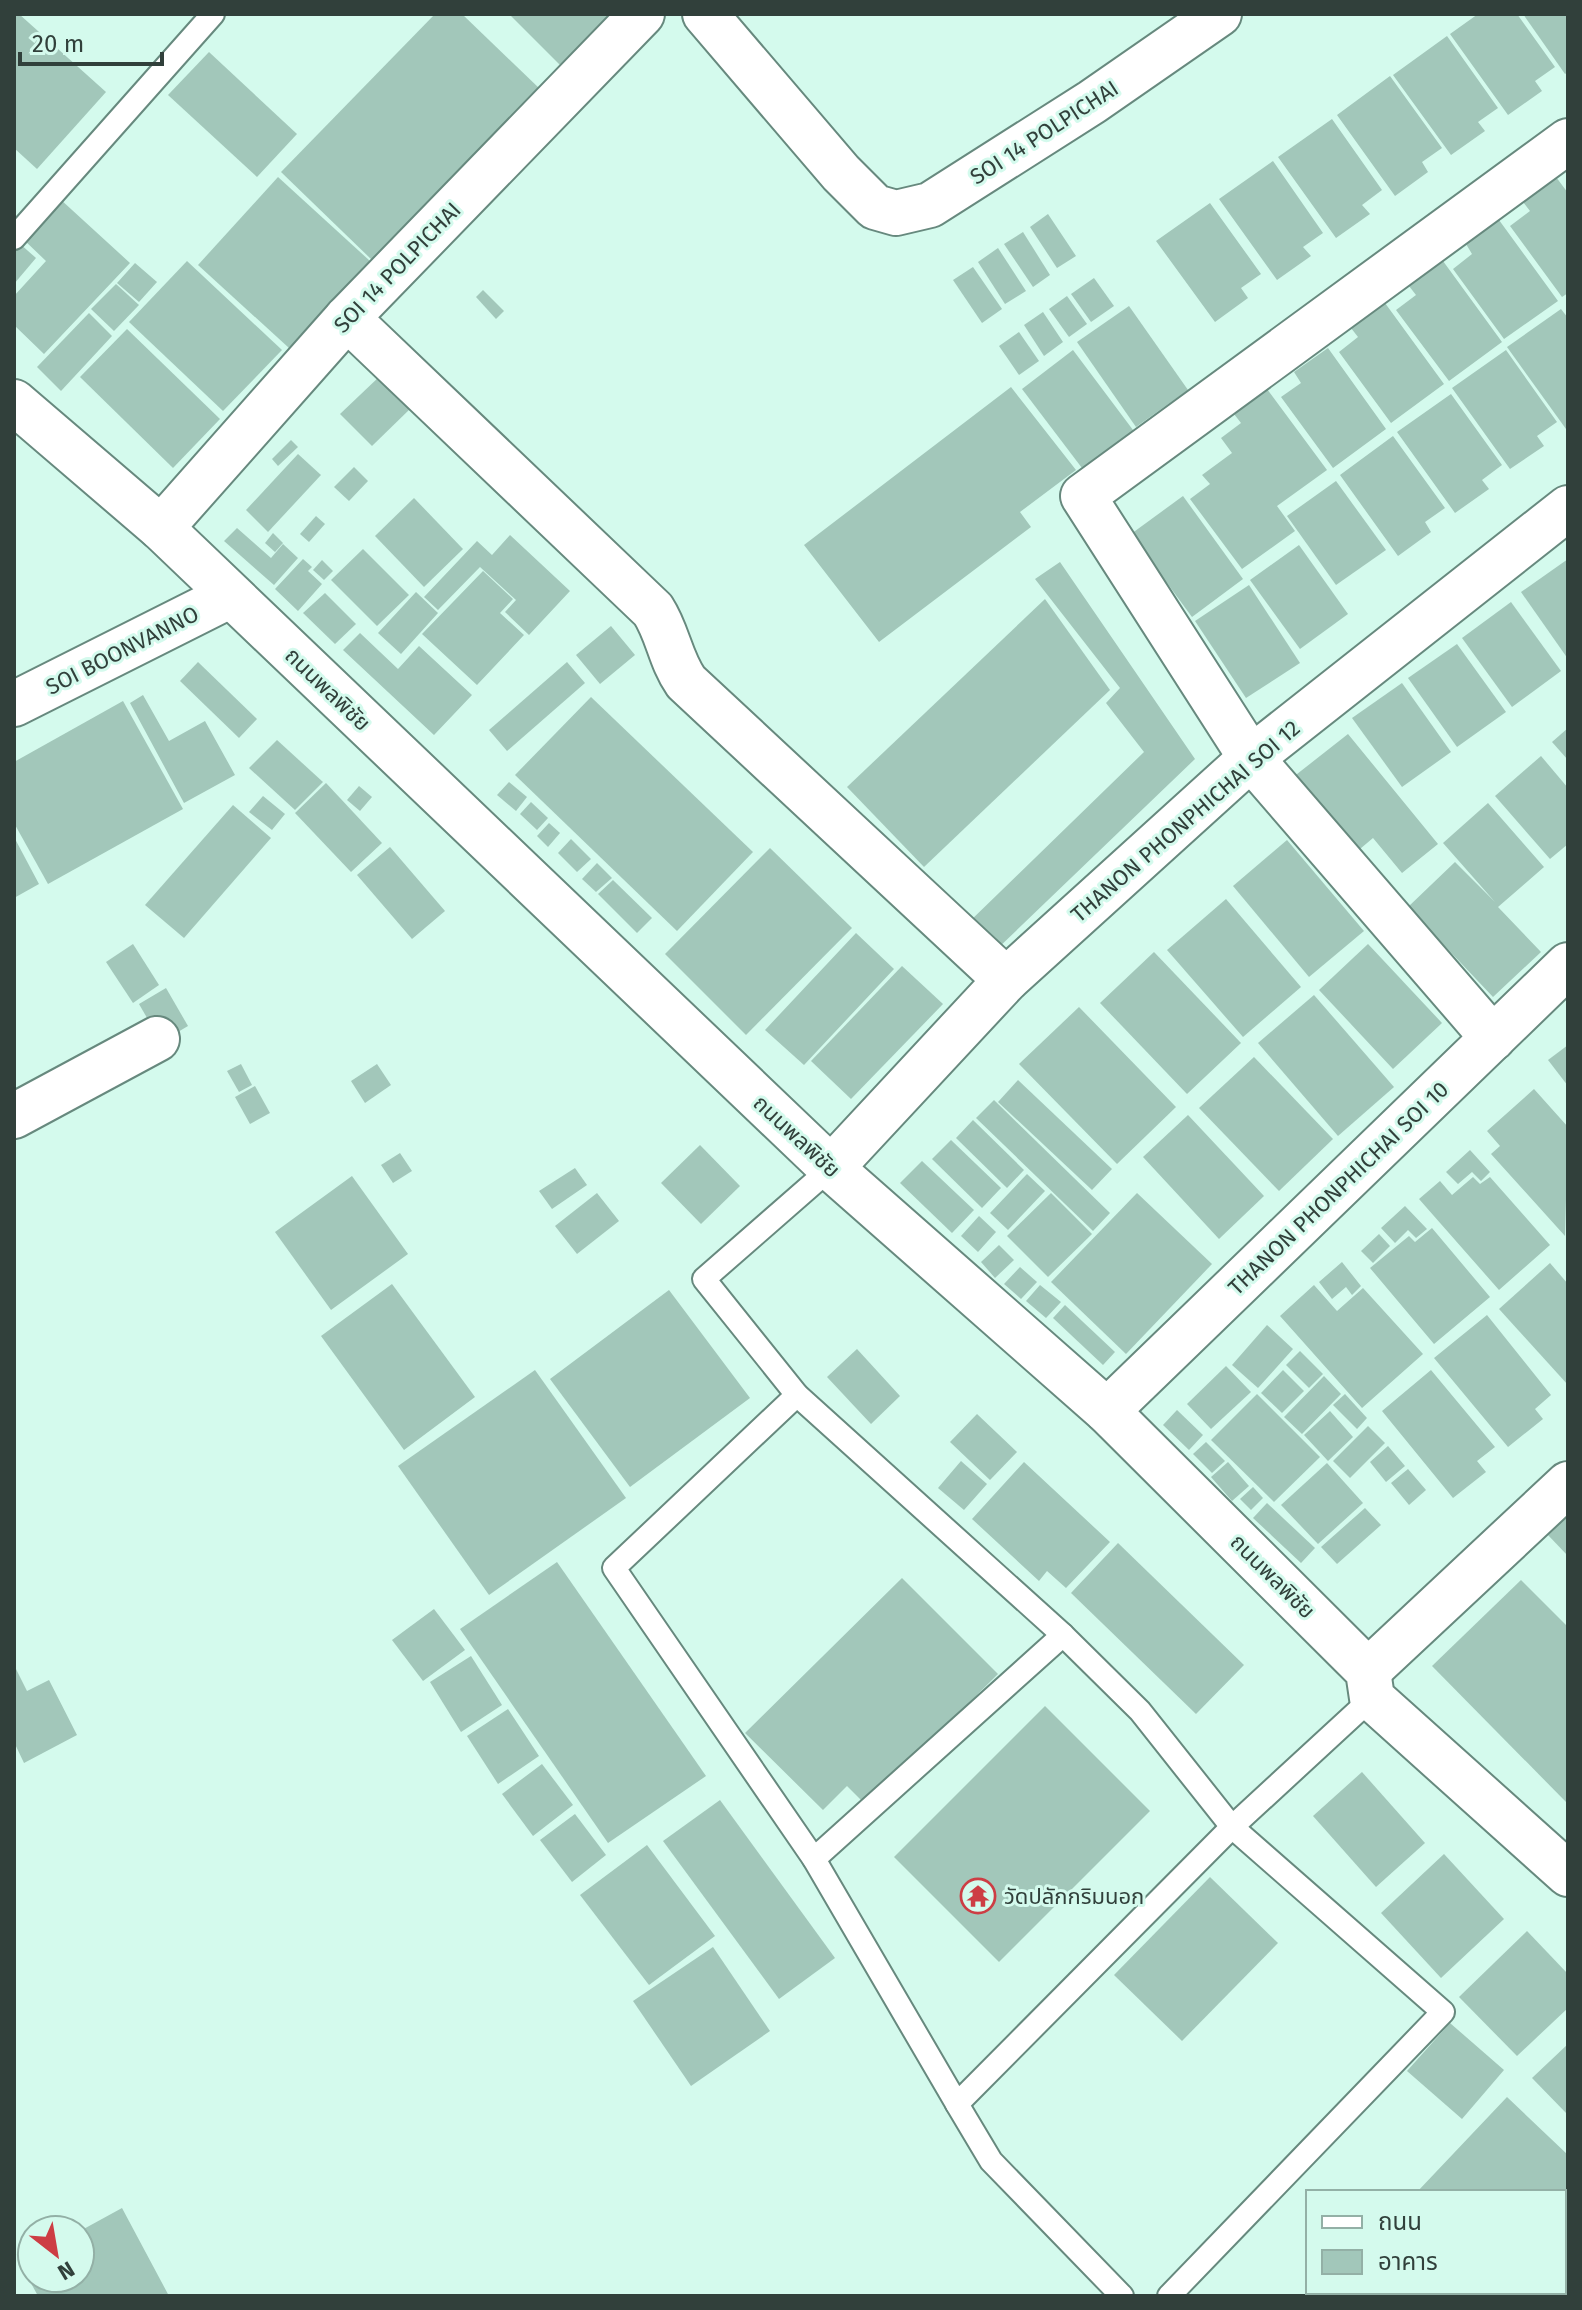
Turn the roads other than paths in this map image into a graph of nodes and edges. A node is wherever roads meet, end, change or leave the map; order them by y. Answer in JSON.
{"nodes":[{"id":1,"x":213,"y":14,"type":"edge"},
{"id":2,"x":642,"y":14,"type":"edge"},
{"id":3,"x":705,"y":14,"type":"edge"},
{"id":4,"x":1219,"y":14,"type":"edge"},
{"id":5,"x":1568,"y":141,"type":"edge"},
{"id":6,"x":14,"y":238,"type":"edge"},
{"id":7,"x":347,"y":318,"type":"junction"},
{"id":8,"x":14,"y":402,"type":"edge"},
{"id":9,"x":1568,"y":508,"type":"edge"},
{"id":10,"x":161,"y":528,"type":"junction"},
{"id":11,"x":229,"y":596,"type":"junction"},
{"id":12,"x":14,"y":704,"type":"edge"},
{"id":13,"x":1251,"y":758,"type":"junction"},
{"id":14,"x":1568,"y":965,"type":"edge"},
{"id":15,"x":1006,"y":980,"type":"junction"},
{"id":16,"x":1493,"y":1038,"type":"junction"},
{"id":17,"x":157,"y":1039,"type":"dead end"},
{"id":18,"x":14,"y":1116,"type":"edge"},
{"id":19,"x":831,"y":1168,"type":"junction"},
{"id":20,"x":797,"y":1395,"type":"junction"},
{"id":21,"x":1107,"y":1411,"type":"junction"},
{"id":22,"x":1568,"y":1484,"type":"edge"},
{"id":23,"x":1063,"y":1635,"type":"junction"},
{"id":24,"x":1370,"y":1685,"type":"junction"},
{"id":25,"x":1232,"y":1827,"type":"junction"},
{"id":26,"x":814,"y":1859,"type":"junction"},
{"id":27,"x":1568,"y":1874,"type":"edge"},
{"id":28,"x":957,"y":2104,"type":"junction"},
{"id":29,"x":1122,"y":2296,"type":"edge"},
{"id":30,"x":1169,"y":2296,"type":"edge"}],
"edges":[{"from":1,"to":6,"type":"lane"},
{"from":2,"to":7,"type":"street","name":"SOI 14 POLPICHAI"},
{"from":3,"to":4,"type":"street","name":"SOI 14 POLPICHAI"},
{"from":5,"to":13,"type":"street"},
{"from":7,"to":10,"type":"street","name":"SOI 14 POLPICHAI"},
{"from":7,"to":15,"type":"street"},
{"from":8,"to":10,"type":"street","name":"ถนนพลพิชัย"},
{"from":9,"to":13,"type":"street","name":"THANON PHONPHICHAI SOI 12"},
{"from":10,"to":11,"type":"street","name":"ถนนพลพิชัย"},
{"from":11,"to":12,"type":"street","name":"SOI BOONVANNO"},
{"from":11,"to":19,"type":"street","name":"ถนนพลพิชัย"},
{"from":13,"to":15,"type":"street","name":"THANON PHONPHICHAI SOI 12"},
{"from":13,"to":16,"type":"street"},
{"from":14,"to":16,"type":"street","name":"THANON PHONPHICHAI SOI 10"},
{"from":15,"to":19,"type":"street","name":"THANON PHONPHICHAI SOI 12"},
{"from":16,"to":21,"type":"street","name":"THANON PHONPHICHAI SOI 10"},
{"from":17,"to":18,"type":"street"},
{"from":19,"to":20,"type":"lane"},
{"from":19,"to":21,"type":"street","name":"ถนนพลพิชัย"},
{"from":20,"to":23,"type":"lane"},
{"from":20,"to":26,"type":"lane"},
{"from":21,"to":24,"type":"street","name":"ถนนพลพิชัย"},
{"from":22,"to":24,"type":"street"},
{"from":23,"to":25,"type":"lane"},
{"from":23,"to":26,"type":"lane"},
{"from":24,"to":25,"type":"lane"},
{"from":24,"to":27,"type":"street","name":"ถนนพลพิชัย"},
{"from":25,"to":28,"type":"lane"},
{"from":25,"to":30,"type":"lane"},
{"from":26,"to":28,"type":"lane"},
{"from":28,"to":29,"type":"lane"}]}
